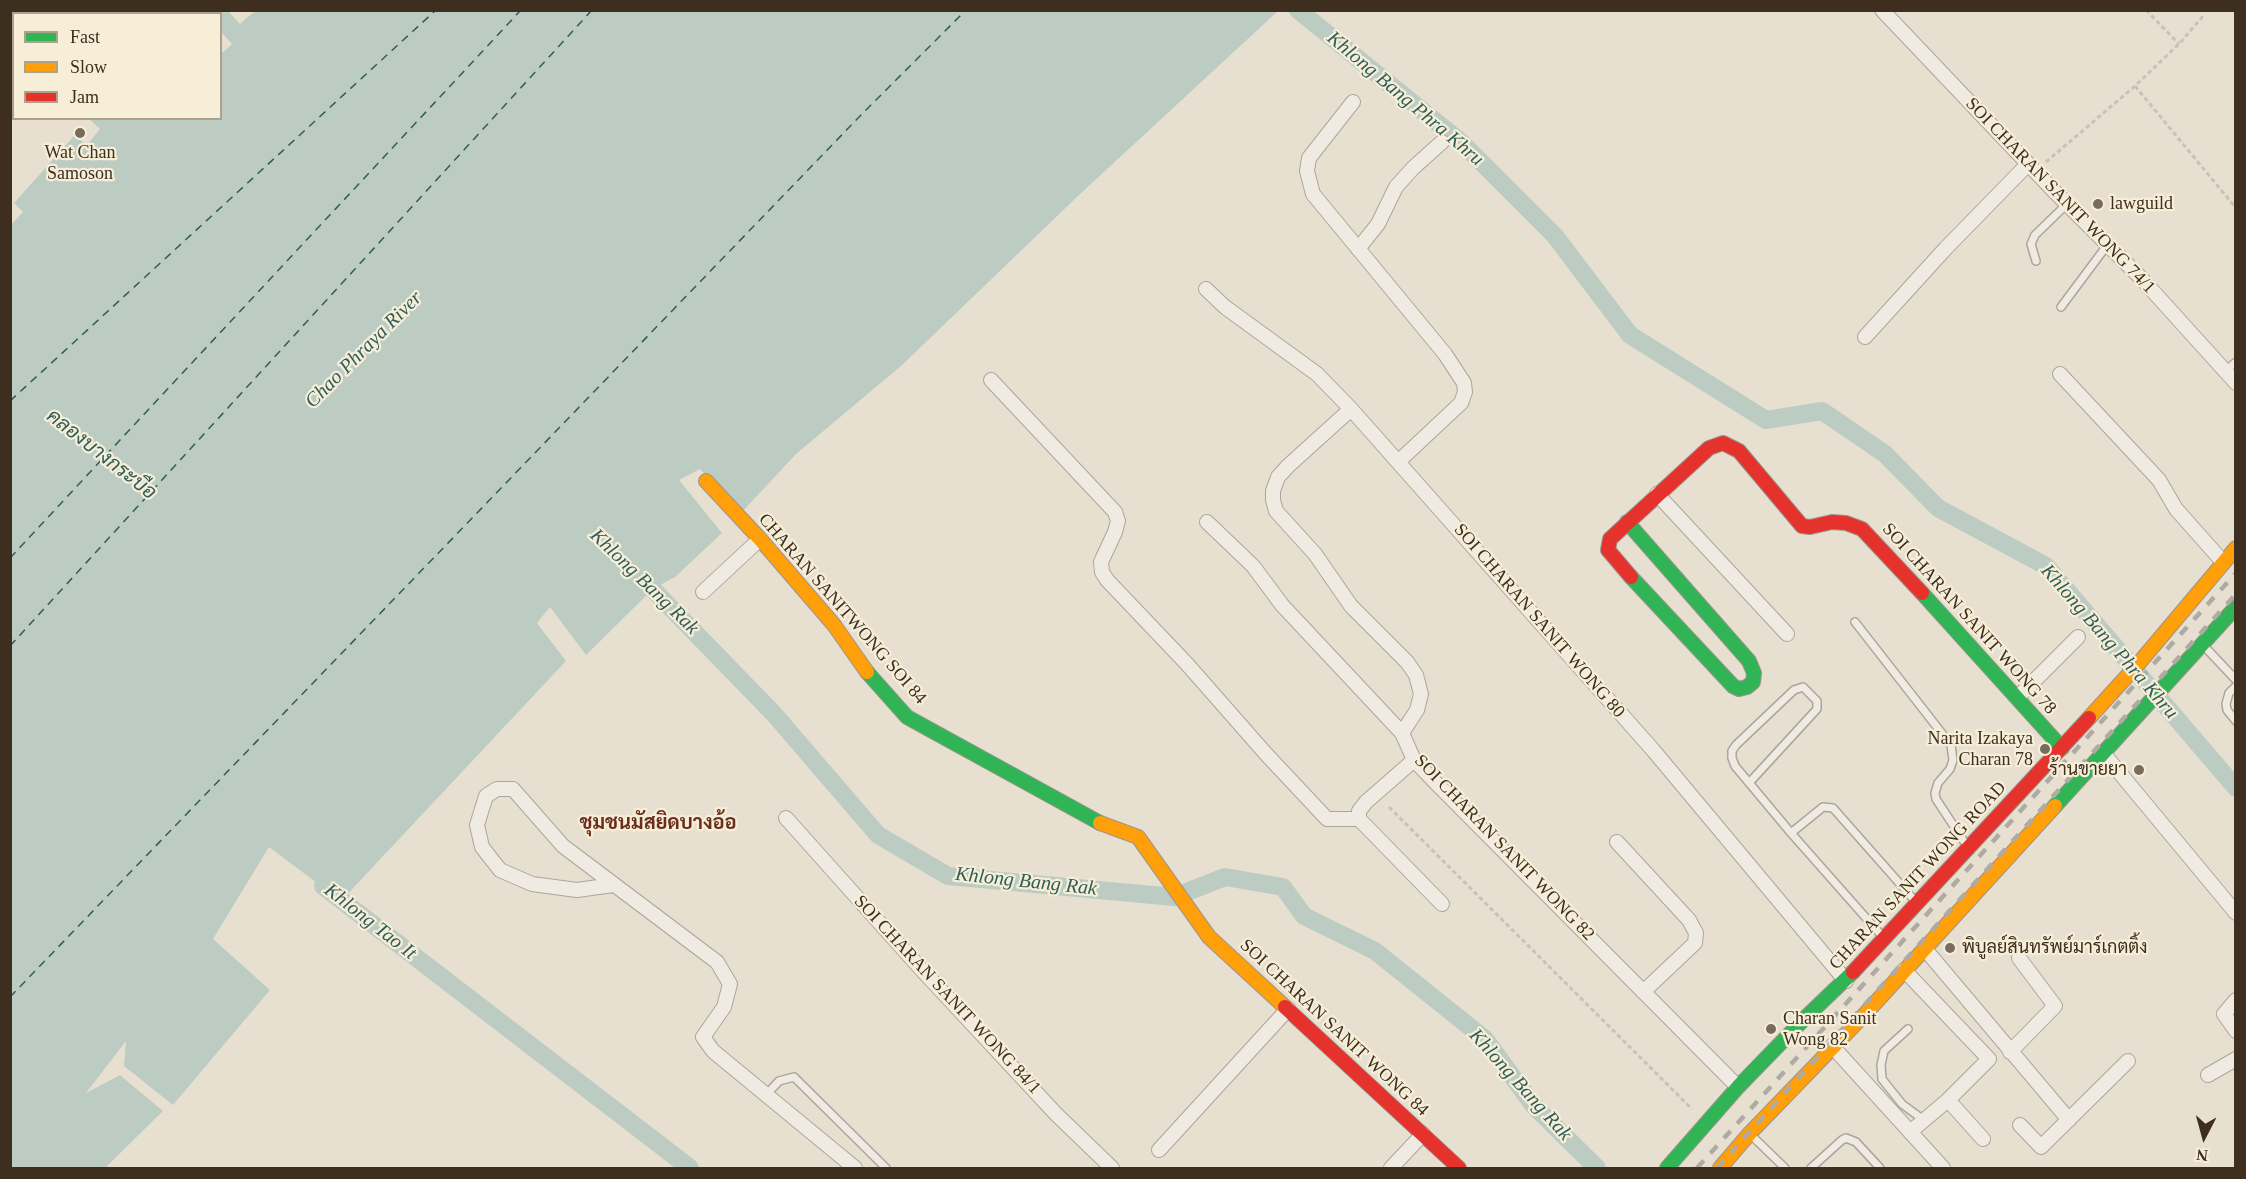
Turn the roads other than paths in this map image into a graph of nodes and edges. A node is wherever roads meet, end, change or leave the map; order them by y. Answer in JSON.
{"nodes":[{"id":1,"x":1881,"y":10,"type":"edge"},
{"id":2,"x":1353,"y":102,"type":"dead end"},
{"id":3,"x":1442,"y":142,"type":"dead end"},
{"id":4,"x":2031,"y":168,"type":"junction"},
{"id":5,"x":2067,"y":204,"type":"junction"},
{"id":6,"x":2108,"y":244,"type":"junction"},
{"id":7,"x":1358,"y":249,"type":"junction"},
{"id":8,"x":2036,"y":261,"type":"dead end"},
{"id":9,"x":1206,"y":289,"type":"dead end"},
{"id":10,"x":2061,"y":307,"type":"dead end"},
{"id":11,"x":1865,"y":337,"type":"dead end"},
{"id":12,"x":2230,"y":367,"type":"edge"},
{"id":13,"x":2060,"y":374,"type":"dead end"},
{"id":14,"x":991,"y":380,"type":"dead end"},
{"id":15,"x":2235,"y":383,"type":"edge"},
{"id":16,"x":1352,"y":409,"type":"junction"},
{"id":17,"x":1399,"y":462,"type":"junction"},
{"id":18,"x":706,"y":482,"type":"dead end"},
{"id":19,"x":1657,"y":494,"type":"junction"},
{"id":20,"x":1207,"y":522,"type":"dead end"},
{"id":21,"x":1627,"y":522,"type":"junction"},
{"id":22,"x":760,"y":539,"type":"junction"},
{"id":23,"x":2235,"y":548,"type":"edge"},
{"id":24,"x":2223,"y":562,"type":"junction"},
{"id":25,"x":703,"y":592,"type":"dead end"},
{"id":26,"x":2235,"y":608,"type":"edge"},
{"id":27,"x":1855,"y":622,"type":"dead end"},
{"id":28,"x":1787,"y":634,"type":"dead end"},
{"id":29,"x":2078,"y":637,"type":"dead end"},
{"id":30,"x":2203,"y":645,"type":"junction"},
{"id":31,"x":2235,"y":680,"type":"edge"},
{"id":32,"x":2235,"y":686,"type":"edge"},
{"id":33,"x":2018,"y":698,"type":"junction"},
{"id":34,"x":2235,"y":721,"type":"edge"},
{"id":35,"x":1402,"y":734,"type":"junction"},
{"id":36,"x":2062,"y":748,"type":"junction"},
{"id":37,"x":2104,"y":754,"type":"junction"},
{"id":38,"x":1414,"y":760,"type":"junction"},
{"id":39,"x":1749,"y":783,"type":"junction"},
{"id":40,"x":786,"y":818,"type":"dead end"},
{"id":41,"x":1359,"y":819,"type":"junction"},
{"id":42,"x":1791,"y":833,"type":"junction"},
{"id":43,"x":1617,"y":842,"type":"dead end"},
{"id":44,"x":1969,"y":848,"type":"junction"},
{"id":45,"x":613,"y":885,"type":"junction"},
{"id":46,"x":1917,"y":903,"type":"junction"},
{"id":47,"x":1442,"y":904,"type":"dead end"},
{"id":48,"x":1189,"y":909,"type":"joint"},
{"id":49,"x":2235,"y":913,"type":"edge"},
{"id":50,"x":1883,"y":938,"type":"junction"},
{"id":51,"x":1925,"y":949,"type":"junction"},
{"id":52,"x":2019,"y":958,"type":"dead end"},
{"id":53,"x":1904,"y":970,"type":"junction"},
{"id":54,"x":1846,"y":981,"type":"junction"},
{"id":55,"x":1644,"y":992,"type":"junction"},
{"id":56,"x":2235,"y":1000,"type":"edge"},
{"id":57,"x":1287,"y":1009,"type":"junction"},
{"id":58,"x":1908,"y":1029,"type":"dead end"},
{"id":59,"x":2235,"y":1030,"type":"edge"},
{"id":60,"x":1832,"y":1046,"type":"junction"},
{"id":61,"x":2010,"y":1052,"type":"junction"},
{"id":62,"x":2235,"y":1059,"type":"edge"},
{"id":63,"x":2128,"y":1061,"type":"dead end"},
{"id":64,"x":2208,"y":1075,"type":"dead end"},
{"id":65,"x":1738,"y":1087,"type":"junction"},
{"id":66,"x":766,"y":1095,"type":"junction"},
{"id":67,"x":1948,"y":1100,"type":"junction"},
{"id":68,"x":1924,"y":1120,"type":"junction"},
{"id":69,"x":2069,"y":1120,"type":"junction"},
{"id":70,"x":2020,"y":1125,"type":"dead end"},
{"id":71,"x":1910,"y":1132,"type":"junction"},
{"id":72,"x":1750,"y":1133,"type":"junction"},
{"id":73,"x":1422,"y":1134,"type":"junction"},
{"id":74,"x":1983,"y":1139,"type":"dead end"},
{"id":75,"x":1159,"y":1150,"type":"dead end"},
{"id":76,"x":1455,"y":1167,"type":"edge"},
{"id":77,"x":855,"y":1168,"type":"edge"},
{"id":78,"x":886,"y":1168,"type":"edge"},
{"id":79,"x":1112,"y":1168,"type":"edge"},
{"id":80,"x":1391,"y":1168,"type":"edge"},
{"id":81,"x":1668,"y":1168,"type":"edge"},
{"id":82,"x":1720,"y":1168,"type":"edge"},
{"id":83,"x":1785,"y":1168,"type":"edge"},
{"id":84,"x":1810,"y":1168,"type":"edge"},
{"id":85,"x":1880,"y":1168,"type":"edge"},
{"id":86,"x":1943,"y":1168,"type":"edge"}],
"edges":[{"from":1,"to":4,"type":"street","name":"SOI CHARAN SANIT WONG 74/1"},
{"from":2,"to":7,"type":"street"},
{"from":3,"to":7,"type":"street"},
{"from":4,"to":5,"type":"street","name":"SOI CHARAN SANIT WONG 74/1"},
{"from":4,"to":11,"type":"street"},
{"from":5,"to":6,"type":"street","name":"SOI CHARAN SANIT WONG 74/1"},
{"from":5,"to":8,"type":"lane"},
{"from":6,"to":10,"type":"lane"},
{"from":6,"to":12,"type":"street","name":"SOI CHARAN SANIT WONG 74/1"},
{"from":7,"to":17,"type":"street"},
{"from":9,"to":16,"type":"street","name":"SOI CHARAN SANIT WONG 80"},
{"from":12,"to":15,"type":"street","name":"SOI CHARAN SANIT WONG 74/1"},
{"from":13,"to":24,"type":"street"},
{"from":14,"to":41,"type":"street"},
{"from":16,"to":17,"type":"street","name":"SOI CHARAN SANIT WONG 80"},
{"from":16,"to":35,"type":"street"},
{"from":17,"to":54,"type":"street","name":"SOI CHARAN SANIT WONG 80"},
{"from":18,"to":22,"type":"street","name":"CHARAN SANITWONG SOI 84"},
{"from":19,"to":21,"type":"street","name":"SOI CHARAN SANIT WONG 78"},
{"from":19,"to":28,"type":"street"},
{"from":19,"to":33,"type":"street","name":"SOI CHARAN SANIT WONG 78"},
{"from":20,"to":35,"type":"street","name":"SOI CHARAN SANIT WONG 82"},
{"from":21,"to":21,"type":"street","name":"SOI CHARAN SANIT WONG 78"},
{"from":22,"to":25,"type":"street"},
{"from":22,"to":48,"type":"street","name":"CHARAN SANITWONG SOI 84"},
{"from":23,"to":24,"type":"street","name":"CHARAN SANIT WONG ROAD"},
{"from":24,"to":36,"type":"street","name":"CHARAN SANIT WONG ROAD"},
{"from":26,"to":30,"type":"street"},
{"from":27,"to":44,"type":"lane"},
{"from":29,"to":33,"type":"street"},
{"from":30,"to":31,"type":"lane"},
{"from":30,"to":37,"type":"street"},
{"from":32,"to":34,"type":"lane"},
{"from":33,"to":36,"type":"street","name":"SOI CHARAN SANIT WONG 78"},
{"from":35,"to":38,"type":"street","name":"SOI CHARAN SANIT WONG 82"},
{"from":36,"to":44,"type":"street","name":"CHARAN SANIT WONG ROAD"},
{"from":37,"to":49,"type":"street"},
{"from":37,"to":51,"type":"street"},
{"from":38,"to":41,"type":"street"},
{"from":38,"to":55,"type":"street","name":"SOI CHARAN SANIT WONG 82"},
{"from":39,"to":39,"type":"lane"},
{"from":39,"to":42,"type":"lane"},
{"from":40,"to":79,"type":"street","name":"SOI CHARAN SANIT WONG 84/1"},
{"from":41,"to":47,"type":"street"},
{"from":42,"to":46,"type":"lane"},
{"from":42,"to":50,"type":"lane"},
{"from":43,"to":55,"type":"street"},
{"from":44,"to":46,"type":"street","name":"CHARAN SANIT WONG ROAD"},
{"from":45,"to":45,"type":"street"},
{"from":45,"to":66,"type":"street"},
{"from":46,"to":50,"type":"street","name":"CHARAN SANIT WONG ROAD"},
{"from":48,"to":57,"type":"street","name":"SOI CHARAN SANIT WONG 84"},
{"from":50,"to":54,"type":"street","name":"CHARAN SANIT WONG ROAD"},
{"from":51,"to":53,"type":"street"},
{"from":51,"to":61,"type":"street"},
{"from":52,"to":61,"type":"street"},
{"from":53,"to":60,"type":"street"},
{"from":53,"to":67,"type":"street"},
{"from":54,"to":65,"type":"street","name":"CHARAN SANIT WONG ROAD"},
{"from":55,"to":65,"type":"street","name":"SOI CHARAN SANIT WONG 82"},
{"from":56,"to":59,"type":"street"},
{"from":57,"to":73,"type":"street","name":"SOI CHARAN SANIT WONG 84"},
{"from":57,"to":75,"type":"street"},
{"from":58,"to":68,"type":"lane"},
{"from":60,"to":71,"type":"street"},
{"from":60,"to":72,"type":"street"},
{"from":61,"to":69,"type":"street"},
{"from":62,"to":64,"type":"street"},
{"from":63,"to":69,"type":"street"},
{"from":65,"to":81,"type":"street","name":"CHARAN SANIT WONG ROAD"},
{"from":66,"to":77,"type":"street"},
{"from":66,"to":78,"type":"lane"},
{"from":67,"to":68,"type":"street"},
{"from":67,"to":74,"type":"street"},
{"from":68,"to":71,"type":"street"},
{"from":69,"to":70,"type":"street"},
{"from":71,"to":86,"type":"street"},
{"from":72,"to":82,"type":"street"},
{"from":72,"to":83,"type":"lane"},
{"from":73,"to":76,"type":"street","name":"SOI CHARAN SANIT WONG 84"},
{"from":73,"to":80,"type":"street"},
{"from":84,"to":85,"type":"lane"}]}
